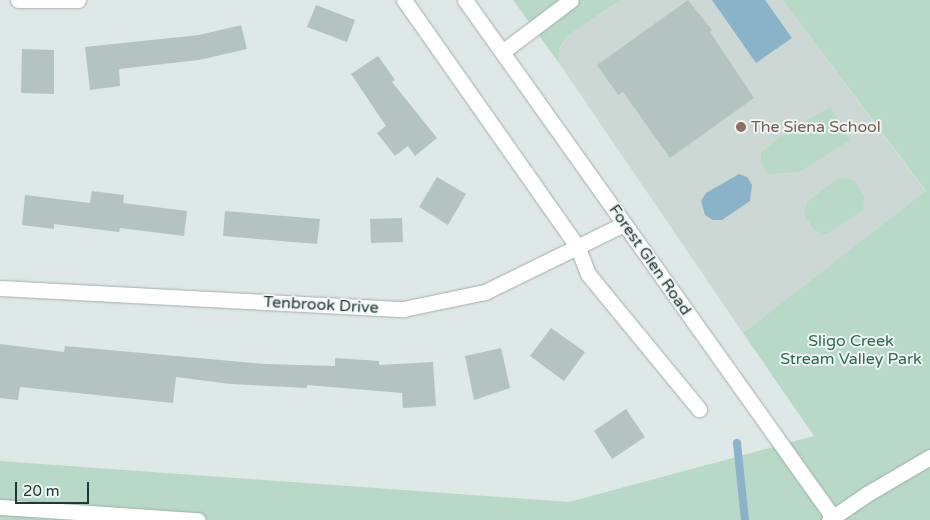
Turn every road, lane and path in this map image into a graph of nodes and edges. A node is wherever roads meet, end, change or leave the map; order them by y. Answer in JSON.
{"nodes":[{"id":1,"x":18,"y":0,"type":"edge"},
{"id":2,"x":78,"y":0,"type":"edge"},
{"id":3,"x":404,"y":0,"type":"edge"},
{"id":4,"x":465,"y":0,"type":"edge"},
{"id":5,"x":571,"y":0,"type":"edge"},
{"id":6,"x":502,"y":52,"type":"junction"},
{"id":7,"x":624,"y":224,"type":"junction"},
{"id":8,"x":578,"y":248,"type":"junction"},
{"id":9,"x":0,"y":288,"type":"edge"},
{"id":10,"x":699,"y":409,"type":"dead end"},
{"id":11,"x":930,"y":457,"type":"edge"},
{"id":12,"x":0,"y":508,"type":"edge"},
{"id":13,"x":833,"y":519,"type":"edge"},
{"id":14,"x":198,"y":520,"type":"edge"}],
"edges":[{"from":1,"to":2,"type":"street"},
{"from":3,"to":8,"type":"street"},
{"from":4,"to":6,"type":"street","name":"Forest Glen Road"},
{"from":5,"to":6,"type":"street"},
{"from":6,"to":7,"type":"street","name":"Forest Glen Road"},
{"from":7,"to":8,"type":"street","name":"Tenbrook Drive"},
{"from":7,"to":13,"type":"street","name":"Forest Glen Road"},
{"from":8,"to":9,"type":"street","name":"Tenbrook Drive"},
{"from":8,"to":10,"type":"street"},
{"from":11,"to":13,"type":"street"},
{"from":12,"to":14,"type":"street"}]}
